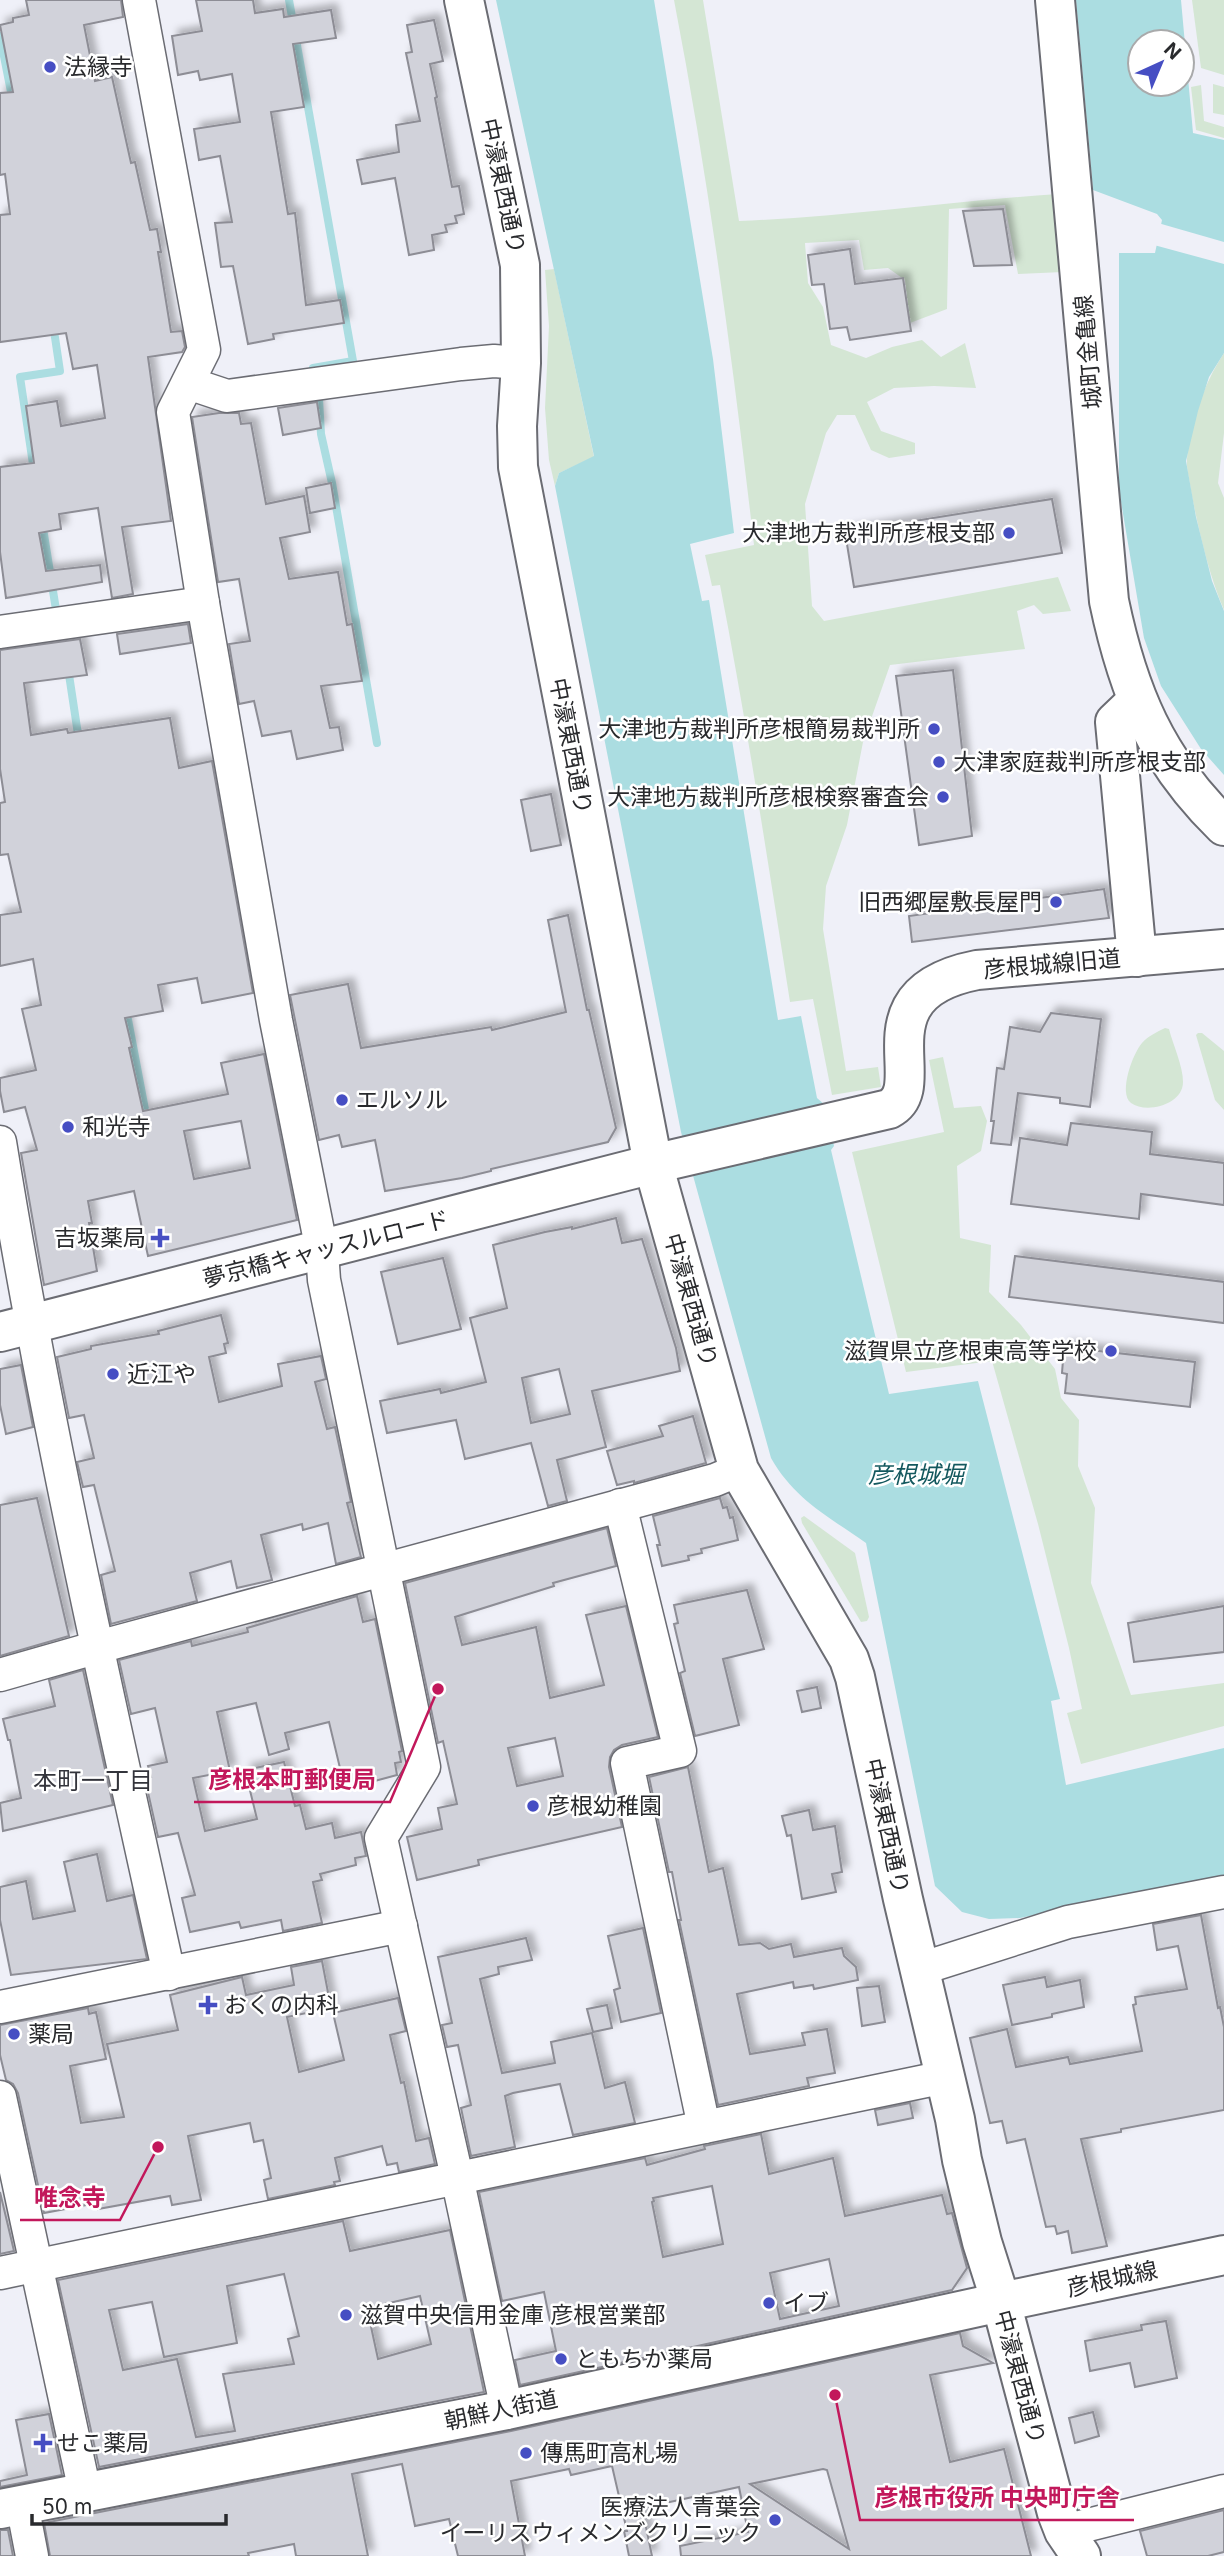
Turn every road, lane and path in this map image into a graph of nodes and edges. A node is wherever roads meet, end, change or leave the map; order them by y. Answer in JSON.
{"nodes":[{"id":1,"x":139,"y":0,"type":"edge"},
{"id":2,"x":464,"y":0,"type":"edge"},
{"id":3,"x":1055,"y":0,"type":"edge"},
{"id":4,"x":521,"y":363,"type":"junction"},
{"id":5,"x":188,"y":383,"type":"junction"},
{"id":6,"x":203,"y":603,"type":"junction"},
{"id":7,"x":0,"y":632,"type":"edge"},
{"id":8,"x":1137,"y":701,"type":"junction"},
{"id":9,"x":1224,"y":826,"type":"edge"},
{"id":10,"x":1224,"y":949,"type":"edge"},
{"id":11,"x":1137,"y":957,"type":"junction"},
{"id":12,"x":0,"y":1142,"type":"edge"},
{"id":13,"x":653,"y":1164,"type":"junction"},
{"id":14,"x":322,"y":1251,"type":"junction"},
{"id":15,"x":16,"y":1328,"type":"edge"},
{"id":16,"x":739,"y":1471,"type":"junction"},
{"id":17,"x":620,"y":1505,"type":"junction"},
{"id":18,"x":382,"y":1572,"type":"junction"},
{"id":19,"x":98,"y":1647,"type":"junction"},
{"id":20,"x":0,"y":1675,"type":"edge"},
{"id":21,"x":1224,"y":1892,"type":"edge"},
{"id":22,"x":401,"y":1926,"type":"junction"},
{"id":23,"x":920,"y":1969,"type":"junction"},
{"id":24,"x":169,"y":1974,"type":"junction"},
{"id":25,"x":0,"y":2007,"type":"edge"},
{"id":26,"x":945,"y":2077,"type":"junction"},
{"id":27,"x":0,"y":2097,"type":"edge"},
{"id":28,"x":704,"y":2127,"type":"junction"},
{"id":29,"x":457,"y":2177,"type":"junction"},
{"id":30,"x":1224,"y":2255,"type":"edge"},
{"id":31,"x":36,"y":2265,"type":"junction"},
{"id":32,"x":0,"y":2273,"type":"edge"},
{"id":33,"x":1001,"y":2302,"type":"junction"},
{"id":34,"x":506,"y":2410,"type":"junction"},
{"id":35,"x":1224,"y":2491,"type":"edge"},
{"id":36,"x":85,"y":2492,"type":"junction"},
{"id":37,"x":11,"y":2507,"type":"edge"},
{"id":38,"x":1072,"y":2543,"type":"edge"},
{"id":39,"x":32,"y":2556,"type":"edge"}],
"edges":[{"from":1,"to":5,"type":"street"},
{"from":2,"to":4,"type":"street","name":"中濠東西通り"},
{"from":3,"to":8,"type":"street","name":"城町金亀線"},
{"from":4,"to":5,"type":"street"},
{"from":4,"to":13,"type":"street","name":"中濠東西通り"},
{"from":5,"to":6,"type":"street"},
{"from":6,"to":7,"type":"street"},
{"from":6,"to":14,"type":"street"},
{"from":8,"to":9,"type":"street"},
{"from":8,"to":11,"type":"street","name":"彦根城線旧道"},
{"from":10,"to":11,"type":"street"},
{"from":11,"to":13,"type":"street","name":"彦根城線旧道"},
{"from":12,"to":15,"type":"street"},
{"from":13,"to":14,"type":"street","name":"夢京橋キャッスルロード"},
{"from":13,"to":16,"type":"street","name":"中濠東西通り"},
{"from":14,"to":15,"type":"street","name":"夢京橋キャッスルロード"},
{"from":14,"to":18,"type":"street"},
{"from":15,"to":19,"type":"street"},
{"from":16,"to":17,"type":"street"},
{"from":16,"to":23,"type":"street","name":"中濠東西通り"},
{"from":17,"to":18,"type":"street"},
{"from":17,"to":28,"type":"street"},
{"from":18,"to":19,"type":"street"},
{"from":18,"to":22,"type":"street"},
{"from":19,"to":20,"type":"street"},
{"from":19,"to":24,"type":"street"},
{"from":21,"to":23,"type":"street"},
{"from":22,"to":24,"type":"street"},
{"from":22,"to":29,"type":"street"},
{"from":23,"to":26,"type":"street","name":"中濠東西通り"},
{"from":24,"to":25,"type":"street"},
{"from":26,"to":28,"type":"street"},
{"from":26,"to":33,"type":"street","name":"中濠東西通り"},
{"from":27,"to":31,"type":"street"},
{"from":28,"to":29,"type":"street"},
{"from":29,"to":31,"type":"street"},
{"from":29,"to":34,"type":"street"},
{"from":30,"to":33,"type":"street","name":"彦根城線"},
{"from":31,"to":32,"type":"street"},
{"from":31,"to":36,"type":"street"},
{"from":33,"to":34,"type":"street","name":"朝鮮人街道"},
{"from":33,"to":38,"type":"street","name":"中濠東西通り"},
{"from":34,"to":36,"type":"street","name":"朝鮮人街道"},
{"from":35,"to":38,"type":"street"},
{"from":36,"to":37,"type":"street","name":"朝鮮人街道"},
{"from":37,"to":39,"type":"street"}]}
